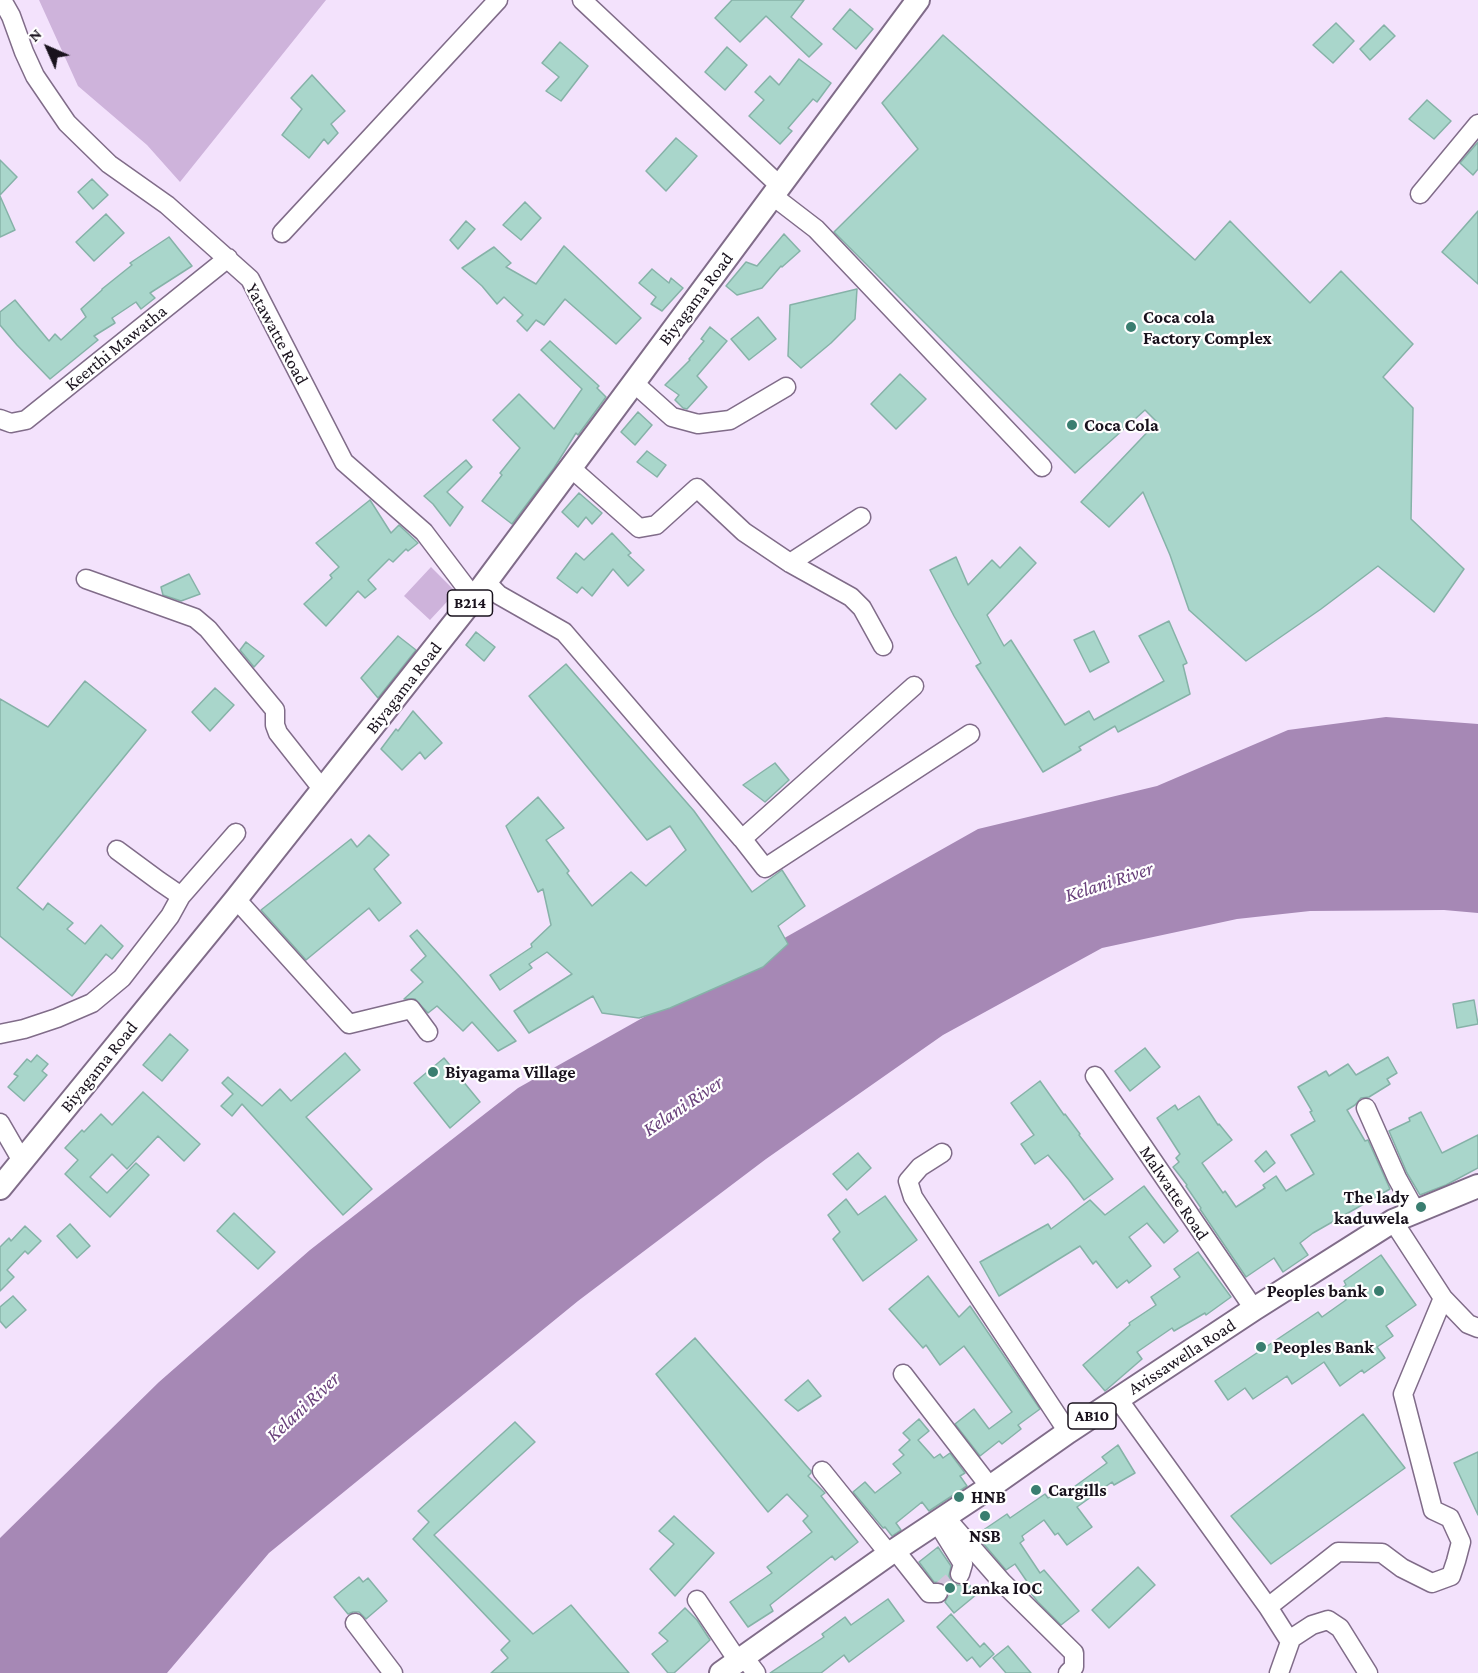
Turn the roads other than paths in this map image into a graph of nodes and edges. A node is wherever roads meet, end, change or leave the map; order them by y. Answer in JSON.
{"nodes":[{"id":1,"x":2,"y":0,"type":"edge"},
{"id":2,"x":498,"y":0,"type":"edge"},
{"id":3,"x":582,"y":0,"type":"edge"},
{"id":4,"x":918,"y":0,"type":"edge"},
{"id":5,"x":1478,"y":124,"type":"edge"},
{"id":6,"x":777,"y":191,"type":"junction"},
{"id":7,"x":1420,"y":194,"type":"dead end"},
{"id":8,"x":282,"y":233,"type":"dead end"},
{"id":9,"x":228,"y":258,"type":"junction"},
{"id":10,"x":634,"y":383,"type":"junction"},
{"id":11,"x":786,"y":387,"type":"dead end"},
{"id":12,"x":0,"y":419,"type":"edge"},
{"id":13,"x":1042,"y":467,"type":"dead end"},
{"id":14,"x":571,"y":468,"type":"junction"},
{"id":15,"x":861,"y":517,"type":"dead end"},
{"id":16,"x":790,"y":563,"type":"junction"},
{"id":17,"x":86,"y":579,"type":"dead end"},
{"id":18,"x":480,"y":590,"type":"junction"},
{"id":19,"x":883,"y":646,"type":"dead end"},
{"id":20,"x":914,"y":686,"type":"dead end"},
{"id":21,"x":970,"y":734,"type":"dead end"},
{"id":22,"x":323,"y":790,"type":"junction"},
{"id":23,"x":236,"y":833,"type":"dead end"},
{"id":24,"x":740,"y":836,"type":"junction"},
{"id":25,"x":117,"y":850,"type":"dead end"},
{"id":26,"x":182,"y":896,"type":"junction"},
{"id":27,"x":236,"y":899,"type":"junction"},
{"id":28,"x":428,"y":1032,"type":"dead end"},
{"id":29,"x":0,"y":1034,"type":"edge"},
{"id":30,"x":1095,"y":1076,"type":"dead end"},
{"id":31,"x":1366,"y":1108,"type":"dead end"},
{"id":32,"x":0,"y":1123,"type":"edge"},
{"id":33,"x":942,"y":1153,"type":"dead end"},
{"id":34,"x":22,"y":1161,"type":"junction"},
{"id":35,"x":2,"y":1180,"type":"edge"},
{"id":36,"x":1478,"y":1186,"type":"edge"},
{"id":37,"x":1416,"y":1212,"type":"junction"},
{"id":38,"x":1393,"y":1221,"type":"junction"},
{"id":39,"x":1443,"y":1298,"type":"junction"},
{"id":40,"x":1254,"y":1309,"type":"junction"},
{"id":41,"x":1478,"y":1328,"type":"edge"},
{"id":42,"x":903,"y":1374,"type":"dead end"},
{"id":43,"x":1118,"y":1399,"type":"junction"},
{"id":44,"x":1068,"y":1432,"type":"junction"},
{"id":45,"x":822,"y":1471,"type":"dead end"},
{"id":46,"x":990,"y":1487,"type":"junction"},
{"id":47,"x":941,"y":1519,"type":"junction"},
{"id":48,"x":892,"y":1552,"type":"junction"},
{"id":49,"x":960,"y":1574,"type":"dead end"},
{"id":50,"x":938,"y":1593,"type":"dead end"},
{"id":51,"x":697,"y":1600,"type":"dead end"},
{"id":52,"x":1268,"y":1607,"type":"junction"},
{"id":53,"x":355,"y":1623,"type":"dead end"},
{"id":54,"x":1289,"y":1640,"type":"junction"},
{"id":55,"x":740,"y":1666,"type":"edge"},
{"id":56,"x":393,"y":1673,"type":"edge"},
{"id":57,"x":1068,"y":1673,"type":"edge"},
{"id":58,"x":1279,"y":1673,"type":"edge"},
{"id":59,"x":1368,"y":1673,"type":"edge"}],
"edges":[{"from":1,"to":9,"type":"street","name":"Yatawatte Road"},
{"from":2,"to":8,"type":"street"},
{"from":3,"to":6,"type":"street"},
{"from":4,"to":6,"type":"main road","name":"Biyagama Road","number":"B214"},
{"from":5,"to":7,"type":"street"},
{"from":6,"to":10,"type":"main road","name":"Biyagama Road","number":"B214"},
{"from":6,"to":13,"type":"street"},
{"from":9,"to":12,"type":"street","name":"Keerthi Mawatha"},
{"from":9,"to":18,"type":"street","name":"Yatawatte Road"},
{"from":10,"to":11,"type":"street"},
{"from":10,"to":14,"type":"main road","name":"Biyagama Road","number":"B214"},
{"from":14,"to":16,"type":"street"},
{"from":14,"to":18,"type":"main road","name":"Biyagama Road","number":"B214"},
{"from":15,"to":16,"type":"street"},
{"from":16,"to":19,"type":"street"},
{"from":17,"to":22,"type":"street"},
{"from":18,"to":22,"type":"main road","name":"Biyagama Road","number":"B214"},
{"from":18,"to":24,"type":"street","name":"Yatawatte Road"},
{"from":20,"to":24,"type":"street"},
{"from":21,"to":24,"type":"street","name":"Yatawatte Road"},
{"from":22,"to":27,"type":"main road","name":"Biyagama Road","number":"B214"},
{"from":23,"to":26,"type":"street"},
{"from":25,"to":26,"type":"street"},
{"from":26,"to":29,"type":"street"},
{"from":27,"to":28,"type":"street"},
{"from":27,"to":34,"type":"main road","name":"Biyagama Road","number":"B214"},
{"from":30,"to":40,"type":"street","name":"Malwatte Road"},
{"from":31,"to":37,"type":"street"},
{"from":32,"to":34,"type":"street"},
{"from":33,"to":44,"type":"street"},
{"from":34,"to":35,"type":"main road","name":"Biyagama Road","number":"B214"},
{"from":36,"to":37,"type":"main road","name":"Avissawella Road","number":"AB10"},
{"from":37,"to":38,"type":"main road","name":"Avissawella Road","number":"AB10"},
{"from":38,"to":39,"type":"street"},
{"from":38,"to":40,"type":"main road","name":"Avissawella Road","number":"AB10"},
{"from":39,"to":41,"type":"street"},
{"from":39,"to":52,"type":"street"},
{"from":40,"to":43,"type":"main road","name":"Avissawella Road","number":"AB10"},
{"from":42,"to":46,"type":"street"},
{"from":43,"to":44,"type":"main road","name":"Avissawella Road","number":"AB10"},
{"from":43,"to":52,"type":"street"},
{"from":44,"to":46,"type":"main road","name":"Avissawella Road","number":"AB10"},
{"from":45,"to":48,"type":"street"},
{"from":46,"to":47,"type":"main road","name":"Avissawella Road","number":"AB10"},
{"from":47,"to":48,"type":"main road","name":"Avissawella Road","number":"AB10"},
{"from":47,"to":49,"type":"street"},
{"from":47,"to":57,"type":"street"},
{"from":48,"to":50,"type":"street"},
{"from":48,"to":55,"type":"main road","name":"Avissawella Road","number":"AB10"},
{"from":51,"to":55,"type":"street"},
{"from":52,"to":54,"type":"street"},
{"from":53,"to":56,"type":"street"},
{"from":54,"to":58,"type":"street"},
{"from":54,"to":59,"type":"street"}]}
